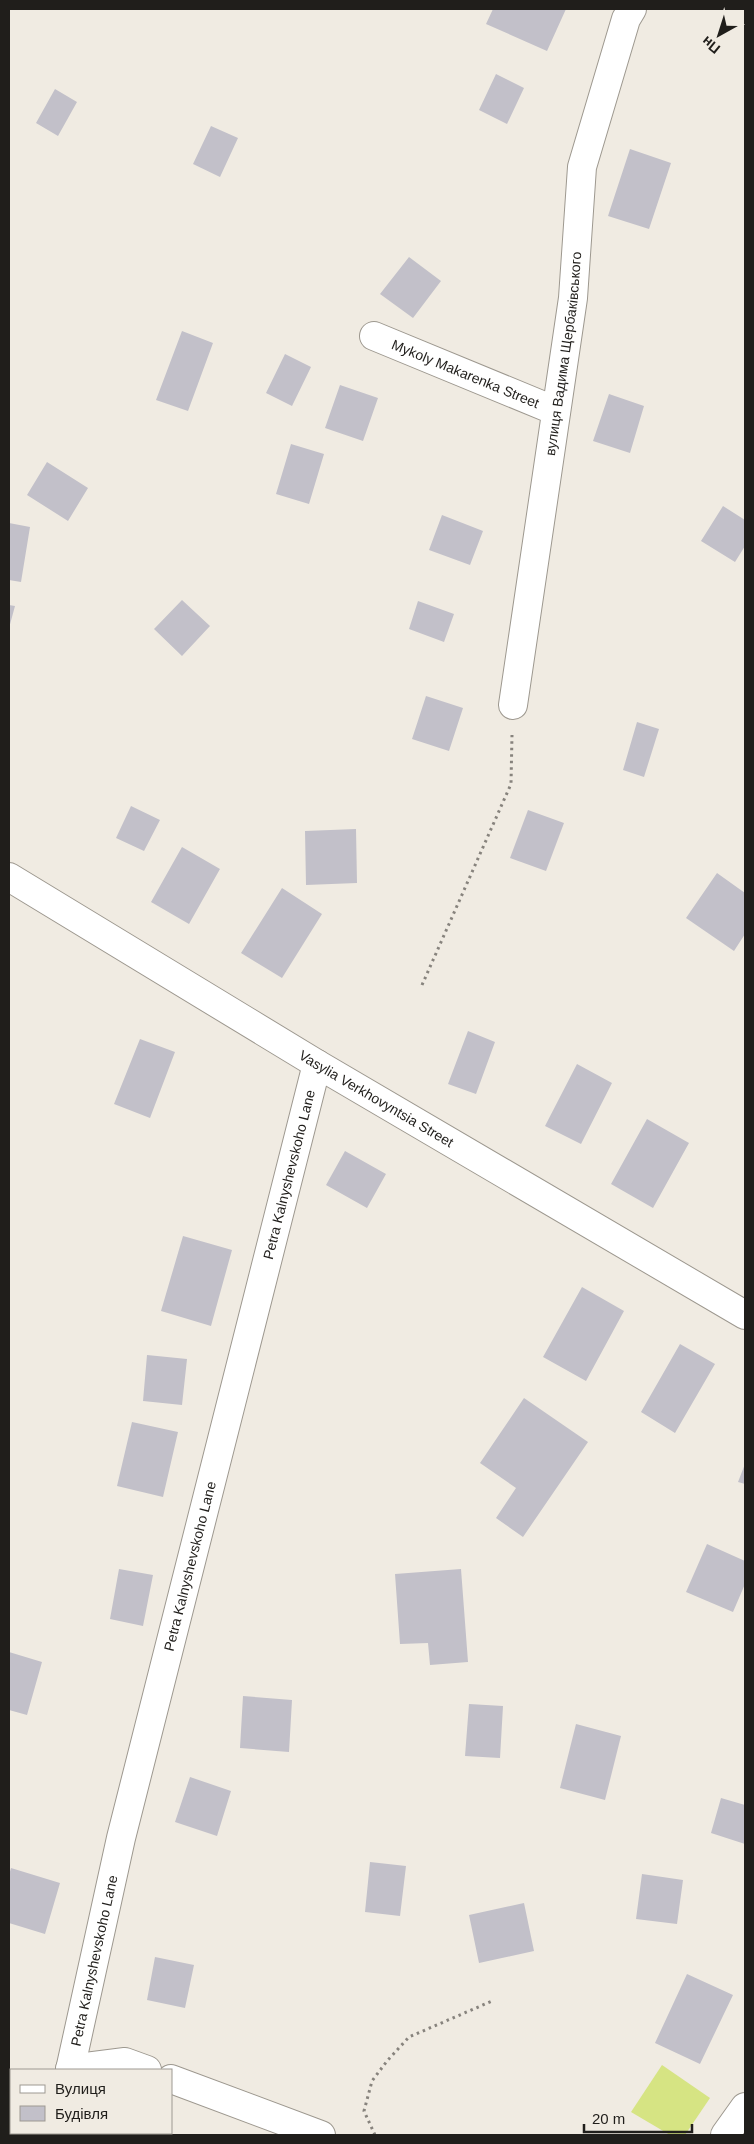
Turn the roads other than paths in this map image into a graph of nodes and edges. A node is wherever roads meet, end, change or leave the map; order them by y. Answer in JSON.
{"nodes":[{"id":1,"x":632,"y":9,"type":"edge"},
{"id":2,"x":374,"y":336,"type":"dead end"},
{"id":3,"x":556,"y":411,"type":"junction"},
{"id":4,"x":513,"y":705,"type":"road end"},
{"id":5,"x":9,"y":877,"type":"edge"},
{"id":6,"x":317,"y":1064,"type":"junction"},
{"id":7,"x":745,"y":1315,"type":"edge"},
{"id":8,"x":70,"y":2069,"type":"edge"},
{"id":9,"x":77,"y":2069,"type":"edge"},
{"id":10,"x":144,"y":2069,"type":"edge"},
{"id":11,"x":172,"y":2079,"type":"edge"},
{"id":12,"x":745,"y":2107,"type":"edge"},
{"id":13,"x":321,"y":2135,"type":"edge"},
{"id":14,"x":726,"y":2135,"type":"edge"}],
"edges":[{"from":1,"to":3,"type":"street","name":"вулиця Вадима Щербаківського"},
{"from":2,"to":3,"type":"street","name":"Mykoly Makarenka Street"},
{"from":3,"to":4,"type":"street","name":"вулиця Вадима Щербаківського"},
{"from":5,"to":6,"type":"street","name":"Vasylia Verkhovyntsia Street"},
{"from":6,"to":7,"type":"street","name":"Vasylia Verkhovyntsia Street"},
{"from":6,"to":8,"type":"street","name":"Petra Kalnyshevskoho Lane"},
{"from":9,"to":10,"type":"street"},
{"from":11,"to":13,"type":"street"},
{"from":12,"to":14,"type":"street"}]}
